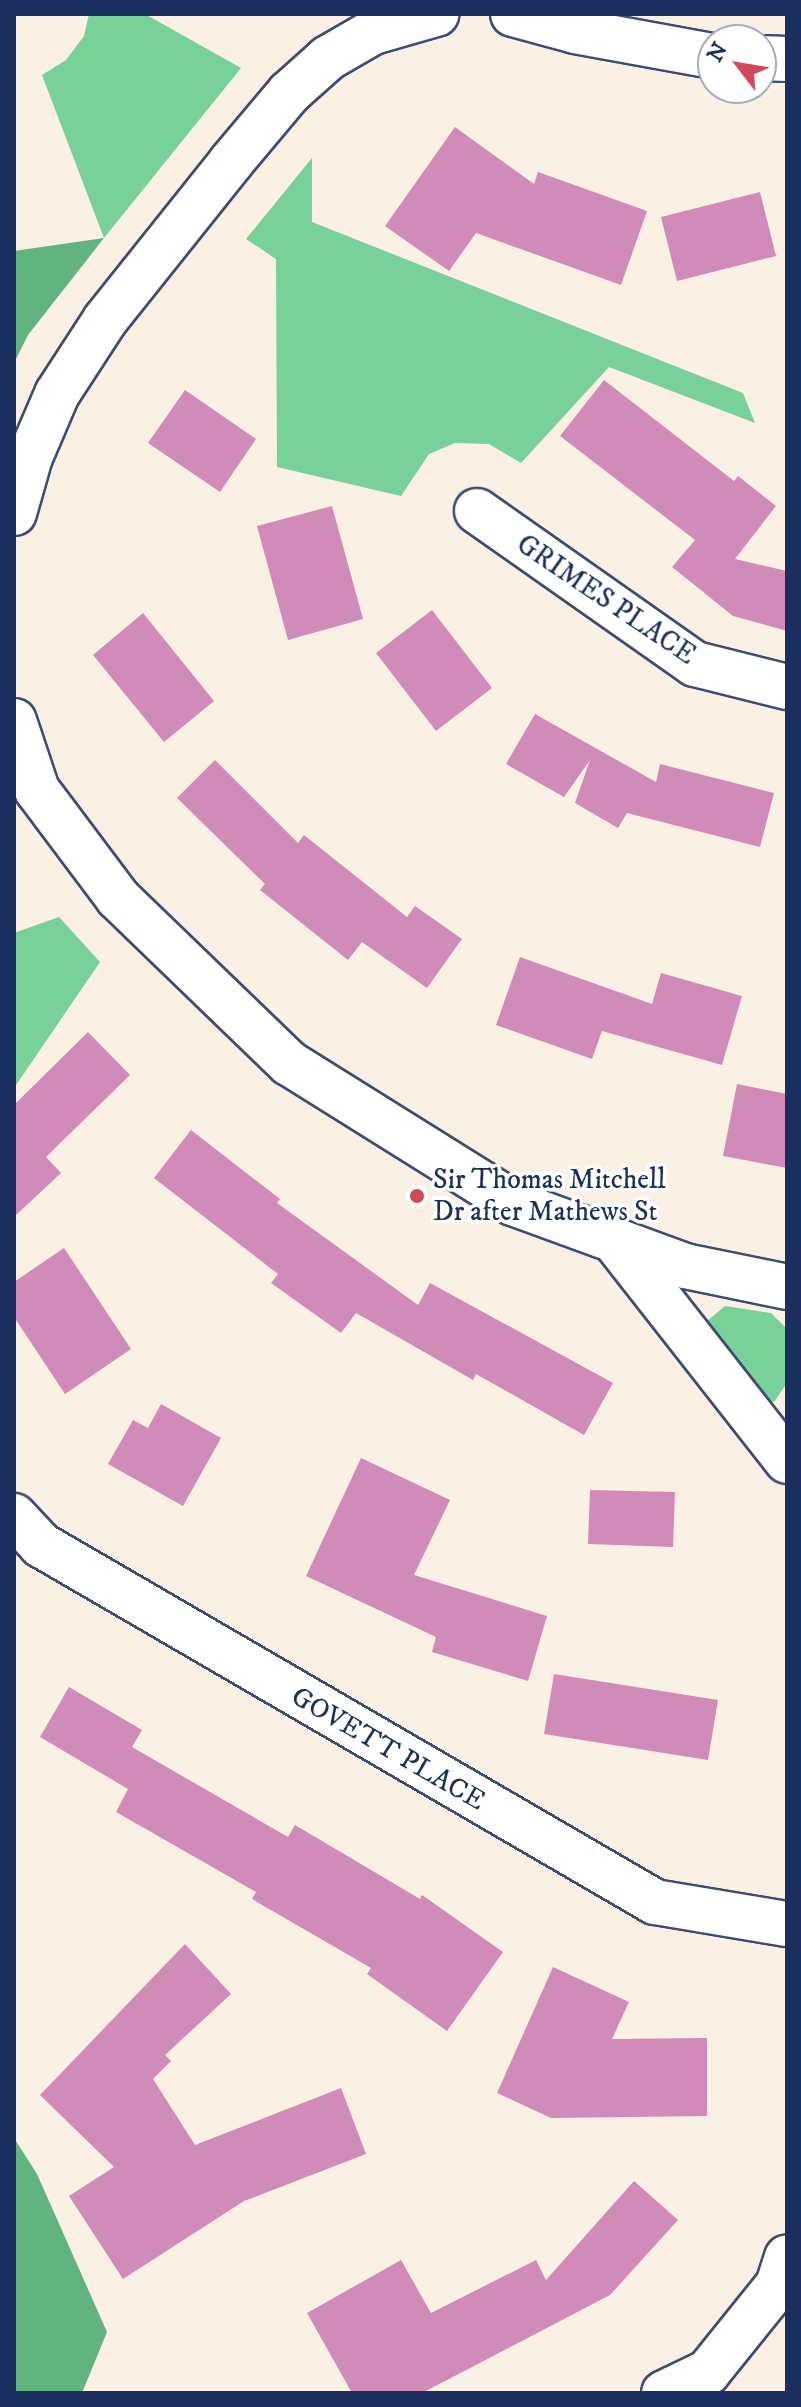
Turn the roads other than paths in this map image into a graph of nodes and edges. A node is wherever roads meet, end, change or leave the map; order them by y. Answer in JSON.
{"nodes":[{"id":1,"x":436,"y":14,"type":"edge"},
{"id":2,"x":513,"y":14,"type":"edge"},
{"id":3,"x":697,"y":53,"type":"edge"},
{"id":4,"x":477,"y":511,"type":"dead end"},
{"id":5,"x":14,"y":513,"type":"edge"},
{"id":6,"x":787,"y":687,"type":"edge"},
{"id":7,"x":14,"y":721,"type":"edge"},
{"id":8,"x":613,"y":1239,"type":"junction"},
{"id":9,"x":787,"y":1287,"type":"edge"},
{"id":10,"x":787,"y":1461,"type":"edge"},
{"id":11,"x":14,"y":1516,"type":"edge"},
{"id":12,"x":787,"y":1924,"type":"edge"},
{"id":13,"x":787,"y":2257,"type":"edge"},
{"id":14,"x":664,"y":2393,"type":"edge"}],
"edges":[{"from":1,"to":5,"type":"street"},
{"from":2,"to":3,"type":"street"},
{"from":4,"to":6,"type":"street","name":"GRIMES PLACE"},
{"from":7,"to":8,"type":"street"},
{"from":8,"to":9,"type":"street"},
{"from":8,"to":10,"type":"street"},
{"from":11,"to":12,"type":"street","name":"GOVETT PLACE"},
{"from":13,"to":14,"type":"street"}]}
